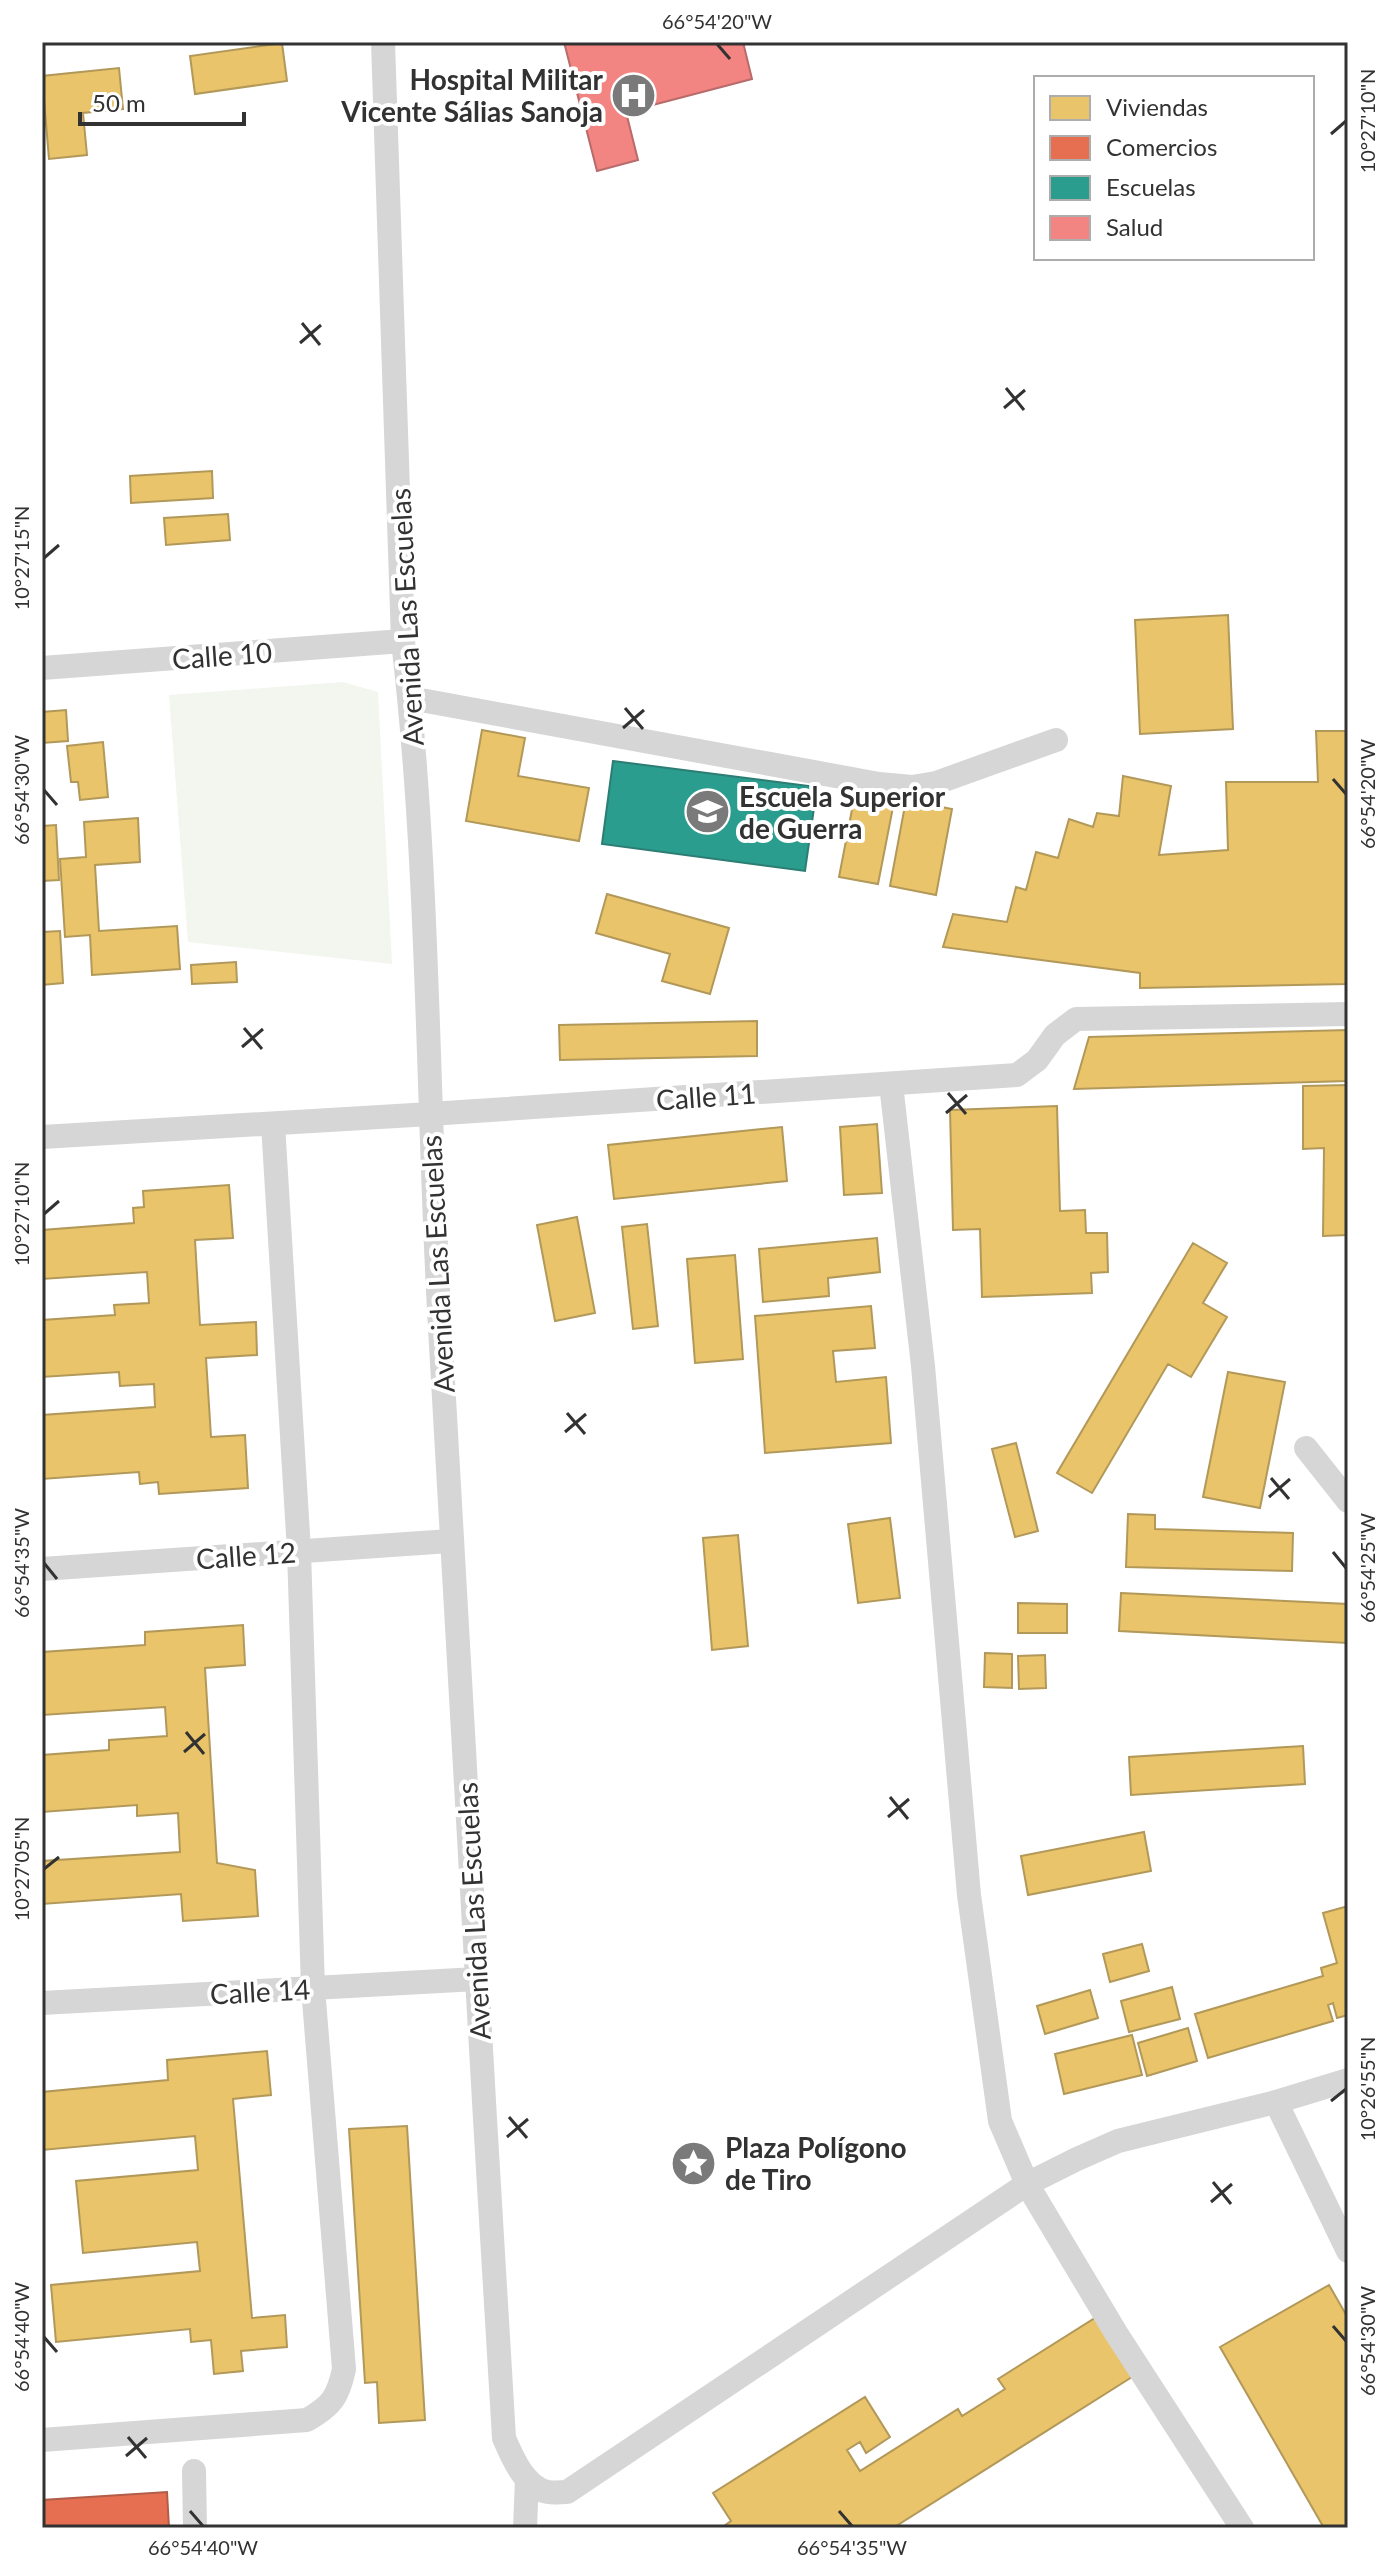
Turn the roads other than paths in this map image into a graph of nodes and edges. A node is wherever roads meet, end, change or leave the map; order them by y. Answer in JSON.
{"nodes":[{"id":1,"x":383,"y":42,"type":"edge"},
{"id":2,"x":403,"y":641,"type":"junction"},
{"id":3,"x":42,"y":668,"type":"edge"},
{"id":4,"x":410,"y":698,"type":"junction"},
{"id":5,"x":1056,"y":740,"type":"dead end"},
{"id":6,"x":1348,"y":1014,"type":"edge"},
{"id":7,"x":891,"y":1084,"type":"junction"},
{"id":8,"x":430,"y":1114,"type":"junction"},
{"id":9,"x":273,"y":1124,"type":"junction"},
{"id":10,"x":42,"y":1137,"type":"edge"},
{"id":11,"x":1306,"y":1448,"type":"dead end"},
{"id":12,"x":1348,"y":1501,"type":"edge"},
{"id":13,"x":450,"y":1541,"type":"junction"},
{"id":14,"x":299,"y":1551,"type":"junction"},
{"id":15,"x":42,"y":1569,"type":"edge"},
{"id":16,"x":477,"y":1979,"type":"junction"},
{"id":17,"x":313,"y":1988,"type":"junction"},
{"id":18,"x":42,"y":2003,"type":"edge"},
{"id":19,"x":1348,"y":2080,"type":"edge"},
{"id":20,"x":1276,"y":2102,"type":"junction"},
{"id":21,"x":1027,"y":2184,"type":"junction"},
{"id":22,"x":1348,"y":2251,"type":"edge"},
{"id":23,"x":42,"y":2440,"type":"edge"},
{"id":24,"x":194,"y":2471,"type":"dead end"},
{"id":25,"x":527,"y":2479,"type":"junction"},
{"id":26,"x":195,"y":2528,"type":"edge"},
{"id":27,"x":525,"y":2528,"type":"edge"},
{"id":28,"x":1242,"y":2528,"type":"edge"}],
"edges":[{"from":1,"to":2,"type":"street","name":"Avenida Las Escuelas"},
{"from":2,"to":3,"type":"street","name":"Calle 10"},
{"from":2,"to":4,"type":"street","name":"Avenida Las Escuelas"},
{"from":4,"to":5,"type":"street"},
{"from":4,"to":8,"type":"street","name":"Avenida Las Escuelas"},
{"from":6,"to":7,"type":"street","name":"Calle 11"},
{"from":7,"to":8,"type":"street","name":"Calle 11"},
{"from":7,"to":21,"type":"street"},
{"from":8,"to":9,"type":"street","name":"Calle 11"},
{"from":8,"to":13,"type":"street","name":"Avenida Las Escuelas"},
{"from":9,"to":10,"type":"street","name":"Calle 11"},
{"from":9,"to":14,"type":"street"},
{"from":11,"to":12,"type":"street"},
{"from":13,"to":14,"type":"street","name":"Calle 12"},
{"from":13,"to":16,"type":"street","name":"Avenida Las Escuelas"},
{"from":14,"to":15,"type":"street","name":"Calle 12"},
{"from":14,"to":17,"type":"street"},
{"from":16,"to":17,"type":"street","name":"Calle 14"},
{"from":16,"to":25,"type":"street","name":"Avenida Las Escuelas"},
{"from":17,"to":18,"type":"street","name":"Calle 14"},
{"from":17,"to":23,"type":"street"},
{"from":19,"to":20,"type":"street"},
{"from":20,"to":21,"type":"street"},
{"from":20,"to":22,"type":"street"},
{"from":21,"to":25,"type":"street"},
{"from":21,"to":28,"type":"street"},
{"from":24,"to":26,"type":"street"},
{"from":25,"to":27,"type":"street"}]}
